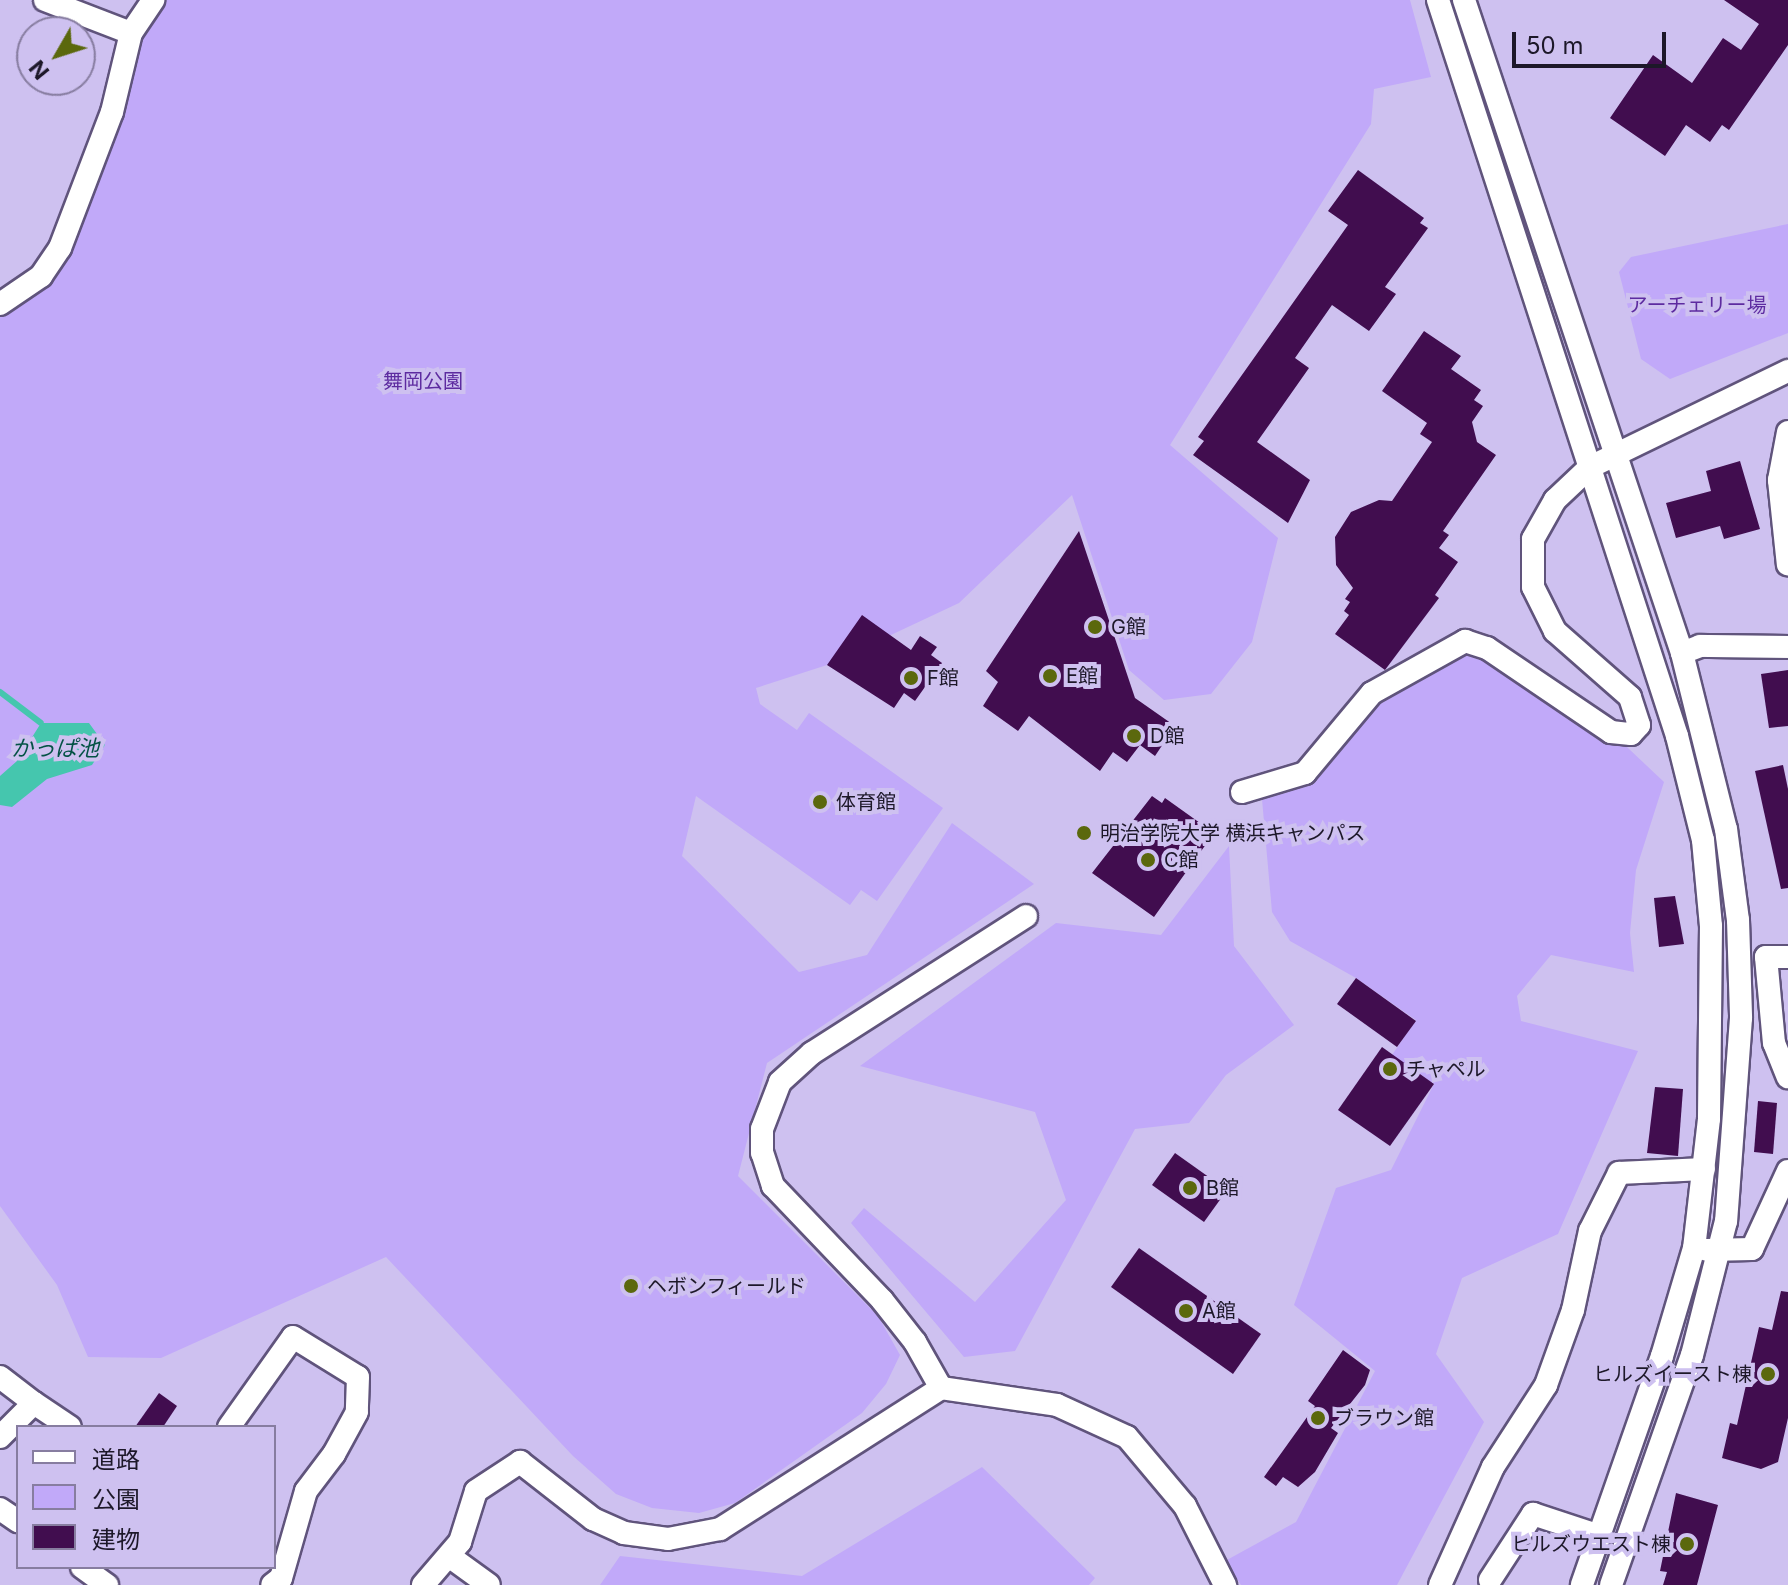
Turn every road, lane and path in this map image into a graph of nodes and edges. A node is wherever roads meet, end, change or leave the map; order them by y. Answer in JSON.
{"nodes":[{"id":1,"x":45,"y":0,"type":"edge"},
{"id":2,"x":153,"y":0,"type":"edge"},
{"id":3,"x":1438,"y":0,"type":"edge"},
{"id":4,"x":1464,"y":0,"type":"edge"},
{"id":5,"x":131,"y":33,"type":"junction"},
{"id":6,"x":0,"y":304,"type":"edge"},
{"id":7,"x":1788,"y":371,"type":"edge"},
{"id":8,"x":1788,"y":432,"type":"edge"},
{"id":9,"x":1613,"y":455,"type":"junction"},
{"id":10,"x":1590,"y":467,"type":"junction"},
{"id":11,"x":1788,"y":565,"type":"edge"},
{"id":12,"x":1788,"y":647,"type":"edge"},
{"id":13,"x":1682,"y":653,"type":"junction"},
{"id":14,"x":1242,"y":792,"type":"dead end"},
{"id":15,"x":1026,"y":916,"type":"dead end"},
{"id":16,"x":1788,"y":957,"type":"edge"},
{"id":17,"x":1788,"y":1077,"type":"edge"},
{"id":18,"x":1704,"y":1169,"type":"junction"},
{"id":19,"x":1788,"y":1171,"type":"edge"},
{"id":20,"x":1694,"y":1248,"type":"junction"},
{"id":21,"x":1719,"y":1251,"type":"junction"},
{"id":22,"x":0,"y":1377,"type":"edge"},
{"id":23,"x":941,"y":1388,"type":"junction"},
{"id":24,"x":34,"y":1403,"type":"junction"},
{"id":25,"x":67,"y":1425,"type":"edge"},
{"id":26,"x":230,"y":1425,"type":"edge"},
{"id":27,"x":0,"y":1437,"type":"edge"},
{"id":28,"x":1600,"y":1536,"type":"junction"},
{"id":29,"x":449,"y":1556,"type":"junction"},
{"id":30,"x":85,"y":1569,"type":"edge"},
{"id":31,"x":277,"y":1579,"type":"edge"},
{"id":32,"x":1490,"y":1580,"type":"dead end"},
{"id":33,"x":107,"y":1585,"type":"edge"},
{"id":34,"x":423,"y":1585,"type":"edge"},
{"id":35,"x":489,"y":1585,"type":"edge"},
{"id":36,"x":1225,"y":1585,"type":"edge"},
{"id":37,"x":1440,"y":1585,"type":"edge"},
{"id":38,"x":1582,"y":1585,"type":"edge"},
{"id":39,"x":1611,"y":1585,"type":"edge"}],
"edges":[{"from":1,"to":5,"type":"street"},
{"from":2,"to":5,"type":"street"},
{"from":3,"to":10,"type":"street"},
{"from":4,"to":9,"type":"street"},
{"from":5,"to":6,"type":"street"},
{"from":7,"to":9,"type":"street"},
{"from":8,"to":11,"type":"street"},
{"from":9,"to":10,"type":"street"},
{"from":9,"to":13,"type":"street"},
{"from":10,"to":14,"type":"street"},
{"from":10,"to":18,"type":"street"},
{"from":12,"to":13,"type":"street"},
{"from":13,"to":21,"type":"street"},
{"from":15,"to":23,"type":"street"},
{"from":16,"to":17,"type":"street"},
{"from":18,"to":20,"type":"street"},
{"from":18,"to":37,"type":"street"},
{"from":19,"to":21,"type":"street"},
{"from":20,"to":21,"type":"street"},
{"from":20,"to":28,"type":"street"},
{"from":21,"to":39,"type":"street"},
{"from":22,"to":24,"type":"street"},
{"from":23,"to":29,"type":"street"},
{"from":23,"to":36,"type":"street"},
{"from":24,"to":25,"type":"street"},
{"from":24,"to":27,"type":"street"},
{"from":26,"to":31,"type":"street"},
{"from":28,"to":32,"type":"street"},
{"from":28,"to":38,"type":"street"},
{"from":29,"to":34,"type":"street"},
{"from":29,"to":35,"type":"street"},
{"from":30,"to":33,"type":"street"}]}
